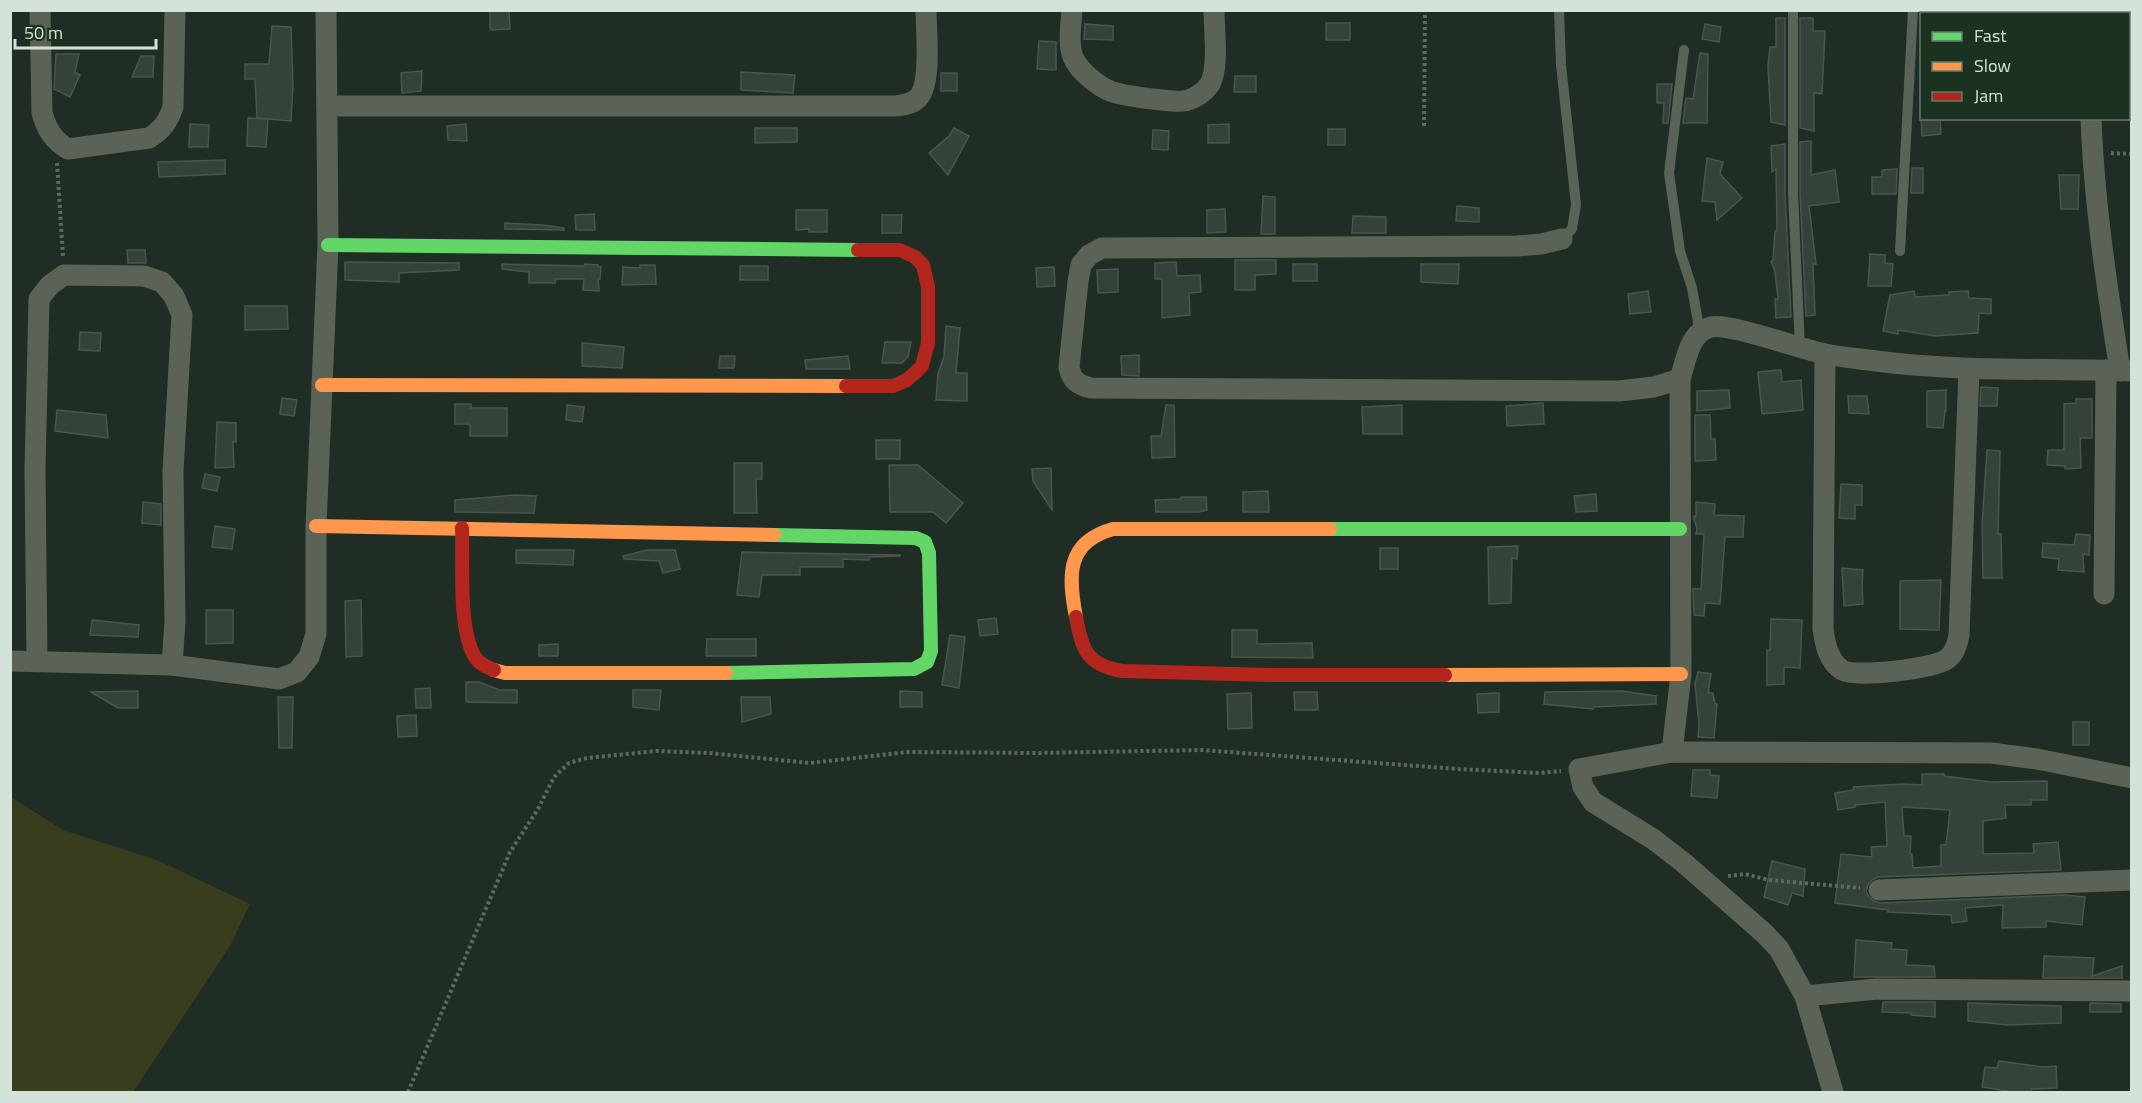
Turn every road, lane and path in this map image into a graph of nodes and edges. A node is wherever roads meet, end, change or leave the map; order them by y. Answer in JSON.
{"nodes":[{"id":1,"x":40,"y":10,"type":"edge"},
{"id":2,"x":175,"y":10,"type":"edge"},
{"id":3,"x":326,"y":10,"type":"edge"},
{"id":4,"x":926,"y":10,"type":"edge"},
{"id":5,"x":1072,"y":10,"type":"edge"},
{"id":6,"x":1214,"y":10,"type":"edge"},
{"id":7,"x":1425,"y":10,"type":"edge"},
{"id":8,"x":1559,"y":10,"type":"edge"},
{"id":9,"x":1793,"y":10,"type":"edge"},
{"id":10,"x":1913,"y":10,"type":"edge"},
{"id":11,"x":1684,"y":50,"type":"dead end"},
{"id":12,"x":327,"y":106,"type":"junction"},
{"id":13,"x":2091,"y":120,"type":"edge"},
{"id":14,"x":1424,"y":126,"type":"dead end"},
{"id":15,"x":55,"y":141,"type":"junction"},
{"id":16,"x":1562,"y":239,"type":"joint"},
{"id":17,"x":328,"y":245,"type":"junction"},
{"id":18,"x":1900,"y":251,"type":"dead end"},
{"id":19,"x":64,"y":275,"type":"junction"},
{"id":20,"x":1700,"y":333,"type":"junction"},
{"id":21,"x":1800,"y":348,"type":"junction"},
{"id":22,"x":1825,"y":354,"type":"junction"},
{"id":23,"x":1969,"y":369,"type":"junction"},
{"id":24,"x":2119,"y":371,"type":"edge"},
{"id":25,"x":1680,"y":379,"type":"junction"},
{"id":26,"x":322,"y":385,"type":"junction"},
{"id":27,"x":316,"y":526,"type":"junction"},
{"id":28,"x":462,"y":528,"type":"junction"},
{"id":29,"x":1680,"y":528,"type":"junction"},
{"id":30,"x":2104,"y":594,"type":"dead end"},
{"id":31,"x":10,"y":661,"type":"edge"},
{"id":32,"x":37,"y":662,"type":"junction"},
{"id":33,"x":172,"y":665,"type":"junction"},
{"id":34,"x":1681,"y":674,"type":"junction"},
{"id":35,"x":1672,"y":752,"type":"junction"},
{"id":36,"x":1580,"y":769,"type":"junction"},
{"id":37,"x":2132,"y":778,"type":"edge"},
{"id":38,"x":2132,"y":880,"type":"edge"},
{"id":39,"x":1711,"y":885,"type":"junction"},
{"id":40,"x":1879,"y":890,"type":"joint"},
{"id":41,"x":2132,"y":991,"type":"edge"},
{"id":42,"x":1805,"y":996,"type":"junction"},
{"id":43,"x":408,"y":1092,"type":"edge"},
{"id":44,"x":1833,"y":1092,"type":"edge"}],
"edges":[{"from":1,"to":15,"type":"street"},
{"from":2,"to":15,"type":"street"},
{"from":3,"to":12,"type":"street"},
{"from":4,"to":12,"type":"street"},
{"from":5,"to":6,"type":"street"},
{"from":7,"to":14,"type":"path"},
{"from":8,"to":16,"type":"lane"},
{"from":9,"to":21,"type":"lane"},
{"from":10,"to":18,"type":"lane"},
{"from":11,"to":20,"type":"lane"},
{"from":12,"to":17,"type":"street"},
{"from":13,"to":24,"type":"street"},
{"from":15,"to":19,"type":"path"},
{"from":16,"to":25,"type":"street"},
{"from":17,"to":26,"type":"street"},
{"from":17,"to":26,"type":"street"},
{"from":19,"to":32,"type":"street"},
{"from":19,"to":33,"type":"street"},
{"from":20,"to":21,"type":"street"},
{"from":20,"to":25,"type":"street"},
{"from":21,"to":22,"type":"street"},
{"from":22,"to":23,"type":"street"},
{"from":22,"to":23,"type":"street"},
{"from":23,"to":24,"type":"street"},
{"from":24,"to":30,"type":"street"},
{"from":25,"to":29,"type":"street"},
{"from":26,"to":27,"type":"street"},
{"from":27,"to":28,"type":"street"},
{"from":27,"to":33,"type":"street"},
{"from":28,"to":28,"type":"street"},
{"from":29,"to":34,"type":"street"},
{"from":29,"to":34,"type":"street"},
{"from":31,"to":32,"type":"street"},
{"from":32,"to":33,"type":"street"},
{"from":34,"to":35,"type":"street"},
{"from":35,"to":36,"type":"street"},
{"from":35,"to":37,"type":"street"},
{"from":36,"to":39,"type":"street"},
{"from":36,"to":43,"type":"path"},
{"from":38,"to":40,"type":"street"},
{"from":39,"to":40,"type":"path"},
{"from":39,"to":42,"type":"street"},
{"from":41,"to":42,"type":"street"},
{"from":42,"to":44,"type":"street"}]}
